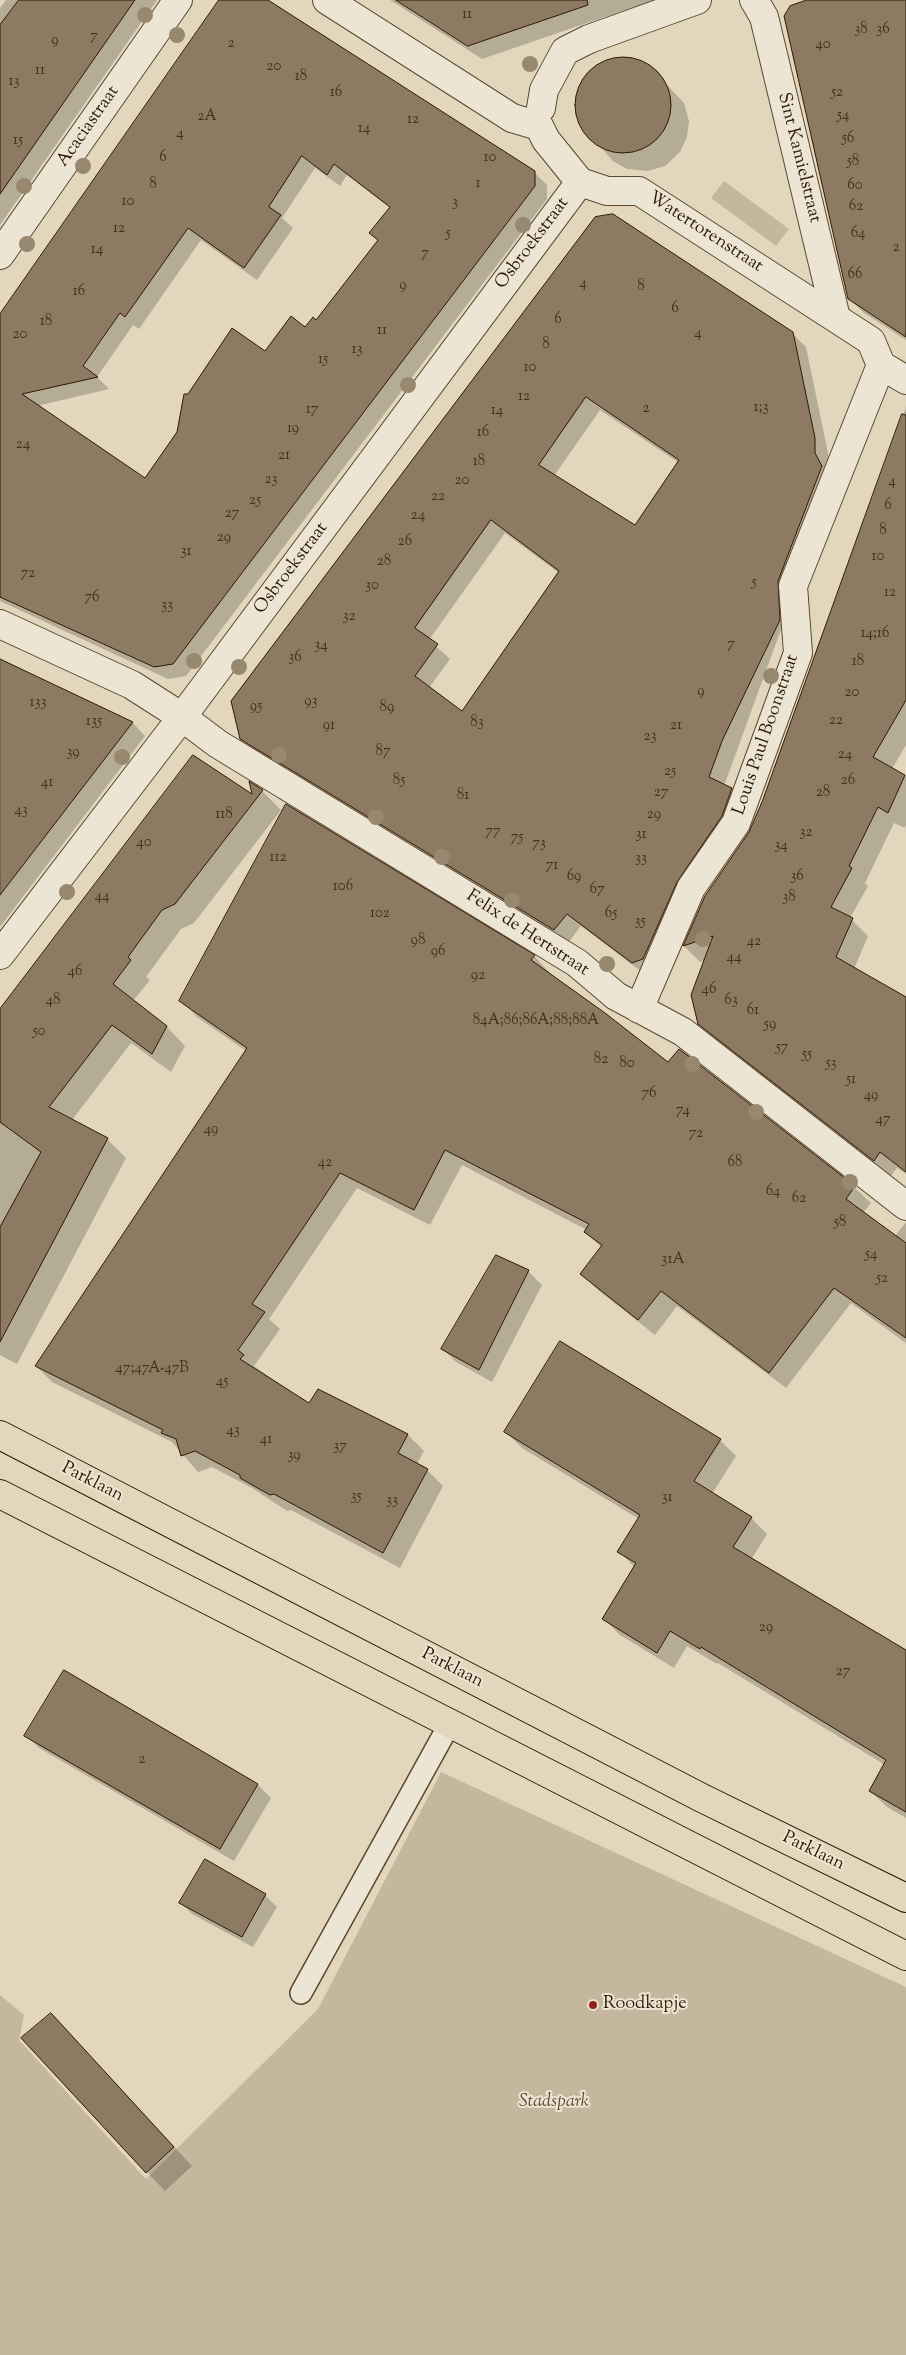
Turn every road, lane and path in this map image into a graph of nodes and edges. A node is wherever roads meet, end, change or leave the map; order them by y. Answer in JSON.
{"nodes":[{"id":1,"x":178,"y":0,"type":"edge"},
{"id":2,"x":326,"y":0,"type":"edge"},
{"id":3,"x":697,"y":0,"type":"edge"},
{"id":4,"x":754,"y":0,"type":"edge"},
{"id":5,"x":542,"y":108,"type":"dead end"},
{"id":6,"x":580,"y":182,"type":"junction"},
{"id":7,"x":0,"y":255,"type":"edge"},
{"id":8,"x":836,"y":318,"type":"junction"},
{"id":9,"x":882,"y":365,"type":"junction"},
{"id":10,"x":906,"y":380,"type":"edge"},
{"id":11,"x":0,"y":624,"type":"edge"},
{"id":12,"x":182,"y":717,"type":"junction"},
{"id":13,"x":0,"y":955,"type":"edge"},
{"id":14,"x":639,"y":1009,"type":"junction"},
{"id":15,"x":906,"y":1206,"type":"edge"},
{"id":16,"x":0,"y":1435,"type":"edge"},
{"id":17,"x":0,"y":1494,"type":"edge"},
{"id":18,"x":449,"y":1725,"type":"junction"},
{"id":19,"x":906,"y":1898,"type":"edge"},
{"id":20,"x":906,"y":1956,"type":"edge"},
{"id":21,"x":301,"y":1993,"type":"dead end"}],
"edges":[{"from":1,"to":7,"type":"street","name":"Acaciastraat"},
{"from":2,"to":6,"type":"street"},
{"from":3,"to":5,"type":"street"},
{"from":4,"to":8,"type":"street","name":"Sint Kamielstraat"},
{"from":6,"to":8,"type":"street","name":"Watertorenstraat"},
{"from":6,"to":12,"type":"street","name":"Osbroekstraat"},
{"from":8,"to":9,"type":"street","name":"Watertorenstraat"},
{"from":9,"to":10,"type":"street"},
{"from":9,"to":14,"type":"street","name":"Louis Paul Boonstraat"},
{"from":11,"to":12,"type":"street","name":"Felix de Hertstraat"},
{"from":12,"to":13,"type":"street","name":"Osbroekstraat"},
{"from":12,"to":14,"type":"street","name":"Felix de Hertstraat"},
{"from":14,"to":15,"type":"street","name":"Felix de Hertstraat"},
{"from":16,"to":19,"type":"main road","name":"Parklaan"},
{"from":17,"to":18,"type":"main road"},
{"from":18,"to":20,"type":"main road"},
{"from":18,"to":21,"type":"lane"}]}
